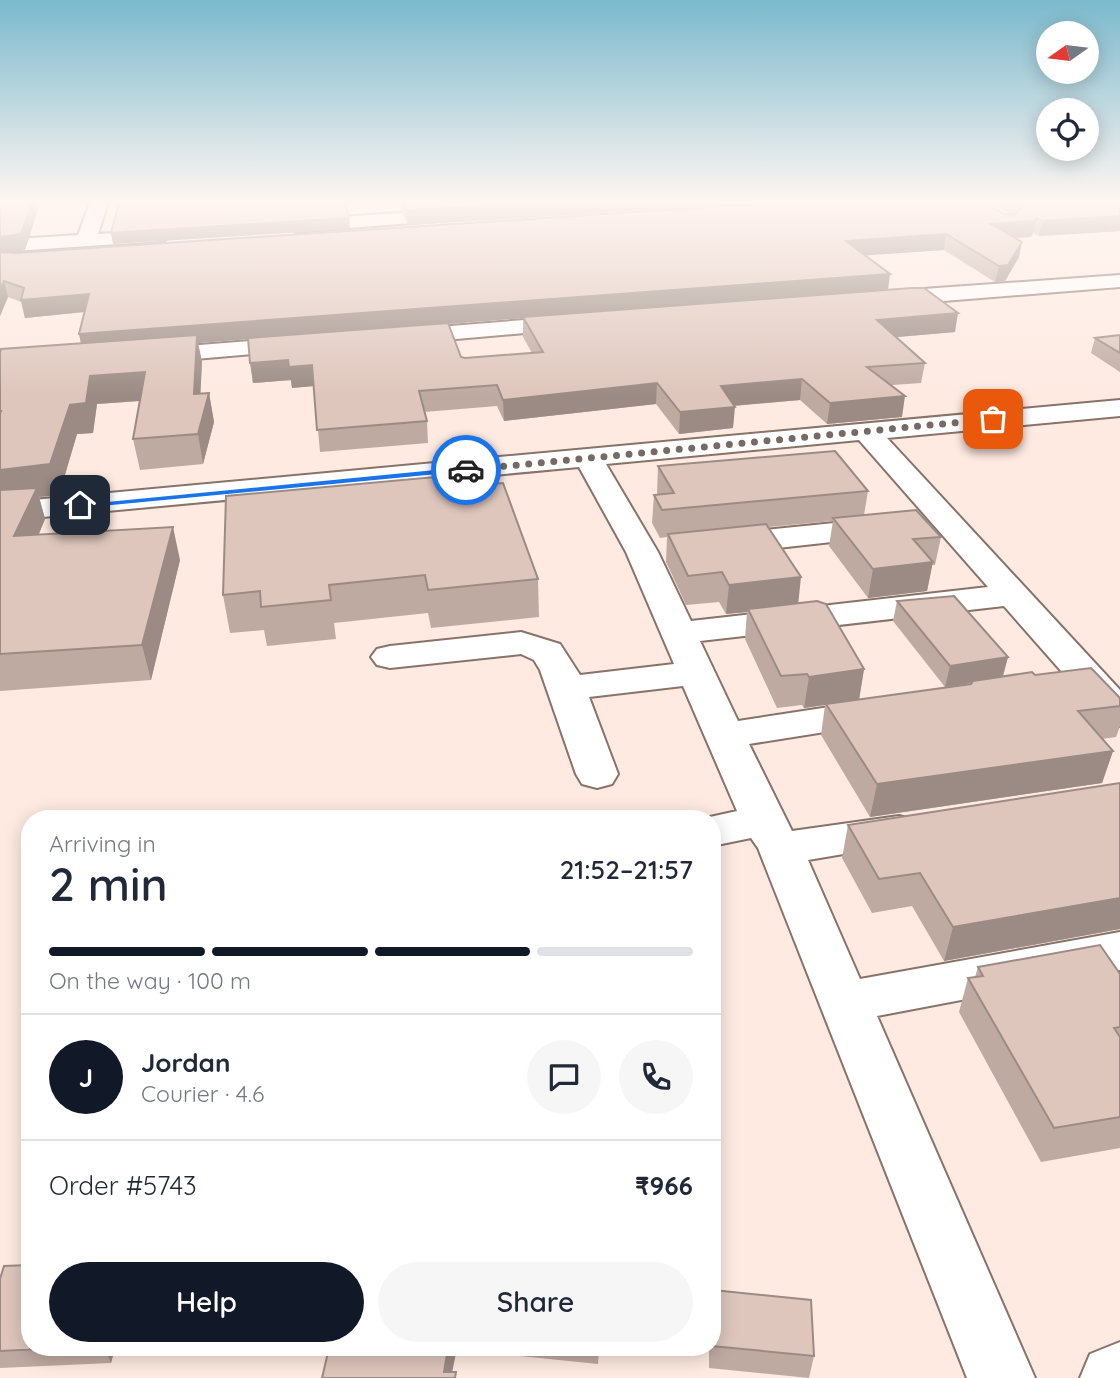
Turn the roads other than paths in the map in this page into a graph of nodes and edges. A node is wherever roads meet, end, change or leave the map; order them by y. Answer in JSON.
{"nodes":[{"id":1,"x":1120,"y":281,"type":"edge"},
{"id":2,"x":857,"y":301,"type":"edge"},
{"id":3,"x":595,"y":322,"type":"edge"},
{"id":4,"x":373,"y":339,"type":"edge"},
{"id":5,"x":318,"y":343,"type":"edge"},
{"id":6,"x":124,"y":358,"type":"edge"},
{"id":7,"x":1120,"y":408,"type":"edge"},
{"id":8,"x":865,"y":430,"type":"junction"},
{"id":9,"x":588,"y":458,"type":"junction"},
{"id":10,"x":0,"y":512,"type":"edge"},
{"id":11,"x":948,"y":522,"type":"junction"},
{"id":12,"x":670,"y":549,"type":"junction"},
{"id":13,"x":1011,"y":595,"type":"junction"},
{"id":14,"x":687,"y":653,"type":"junction"},
{"id":15,"x":390,"y":657,"type":"dead end"},
{"id":16,"x":1089,"y":679,"type":"junction"},
{"id":17,"x":1049,"y":685,"type":"edge"},
{"id":18,"x":565,"y":688,"type":"junction"},
{"id":19,"x":914,"y":706,"type":"edge"},
{"id":20,"x":1120,"y":714,"type":"edge"},
{"id":21,"x":725,"y":735,"type":"junction"},
{"id":22,"x":597,"y":774,"type":"dead end"},
{"id":23,"x":943,"y":824,"type":"edge"},
{"id":24,"x":721,"y":832,"type":"edge"},
{"id":25,"x":771,"y":835,"type":"junction"},
{"id":26,"x":1120,"y":951,"type":"edge"},
{"id":27,"x":845,"y":1002,"type":"junction"},
{"id":28,"x":1120,"y":1376,"type":"edge"},
{"id":29,"x":1001,"y":1378,"type":"edge"},
{"id":30,"x":1114,"y":1378,"type":"edge"}],
"edges":[{"from":1,"to":2,"type":"street"},
{"from":3,"to":4,"type":"street"},
{"from":5,"to":6,"type":"street"},
{"from":7,"to":8,"type":"street"},
{"from":8,"to":9,"type":"street"},
{"from":8,"to":11,"type":"street"},
{"from":9,"to":10,"type":"street"},
{"from":9,"to":12,"type":"street"},
{"from":11,"to":12,"type":"street"},
{"from":11,"to":13,"type":"street"},
{"from":12,"to":14,"type":"street"},
{"from":13,"to":14,"type":"street"},
{"from":13,"to":16,"type":"street"},
{"from":14,"to":18,"type":"street"},
{"from":14,"to":21,"type":"street"},
{"from":15,"to":18,"type":"street"},
{"from":16,"to":17,"type":"street"},
{"from":16,"to":20,"type":"street"},
{"from":18,"to":22,"type":"street"},
{"from":19,"to":21,"type":"street"},
{"from":21,"to":25,"type":"street"},
{"from":23,"to":25,"type":"street"},
{"from":24,"to":25,"type":"street"},
{"from":25,"to":27,"type":"street"},
{"from":26,"to":27,"type":"street"},
{"from":27,"to":29,"type":"street"},
{"from":28,"to":30,"type":"street"}]}
